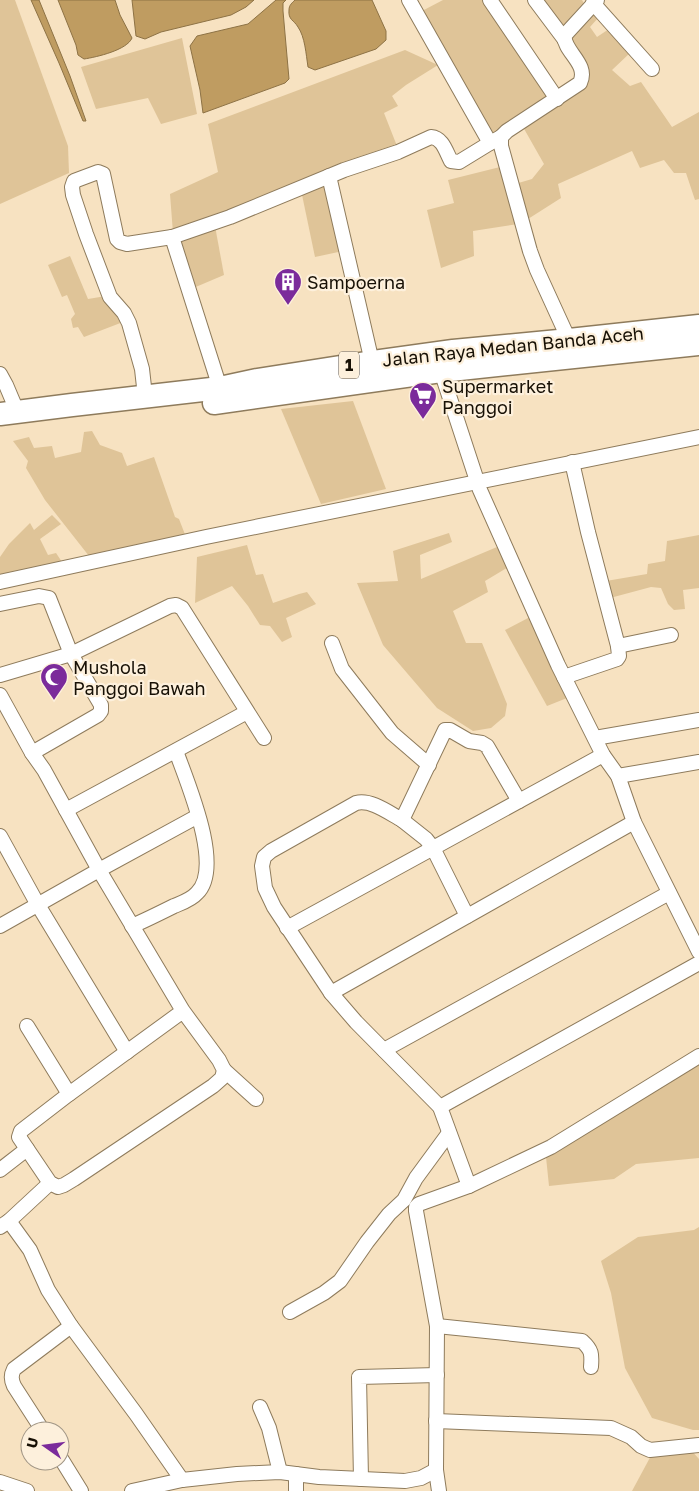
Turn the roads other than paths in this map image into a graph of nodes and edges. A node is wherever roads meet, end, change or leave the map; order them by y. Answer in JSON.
{"nodes":[{"id":1,"x":409,"y":0,"type":"edge"},
{"id":2,"x":490,"y":0,"type":"edge"},
{"id":3,"x":534,"y":0,"type":"edge"},
{"id":4,"x":595,"y":2,"type":"edge"},
{"id":5,"x":565,"y":40,"type":"junction"},
{"id":6,"x":652,"y":69,"type":"dead end"},
{"id":7,"x":557,"y":99,"type":"junction"},
{"id":8,"x":495,"y":140,"type":"junction"},
{"id":9,"x":329,"y":176,"type":"junction"},
{"id":10,"x":172,"y":237,"type":"junction"},
{"id":11,"x":699,"y":326,"type":"edge"},
{"id":12,"x":569,"y":340,"type":"junction"},
{"id":13,"x":699,"y":344,"type":"edge"},
{"id":14,"x":372,"y":362,"type":"junction"},
{"id":15,"x":438,"y":362,"type":"junction"},
{"id":16,"x":0,"y":374,"type":"edge"},
{"id":17,"x":220,"y":388,"type":"junction"},
{"id":18,"x":145,"y":396,"type":"junction"},
{"id":19,"x":9,"y":413,"type":"edge"},
{"id":20,"x":0,"y":429,"type":"edge"},
{"id":21,"x":699,"y":437,"type":"edge"},
{"id":22,"x":572,"y":462,"type":"junction"},
{"id":23,"x":477,"y":481,"type":"junction"},
{"id":24,"x":0,"y":582,"type":"edge"},
{"id":25,"x":0,"y":604,"type":"edge"},
{"id":26,"x":672,"y":635,"type":"dead end"},
{"id":27,"x":332,"y":643,"type":"dead end"},
{"id":28,"x":618,"y":646,"type":"junction"},
{"id":29,"x":71,"y":654,"type":"junction"},
{"id":30,"x":0,"y":675,"type":"edge"},
{"id":31,"x":564,"y":677,"type":"junction"},
{"id":32,"x":0,"y":695,"type":"edge"},
{"id":33,"x":247,"y":712,"type":"junction"},
{"id":34,"x":699,"y":720,"type":"edge"},
{"id":35,"x":264,"y":738,"type":"dead end"},
{"id":36,"x":595,"y":738,"type":"junction"},
{"id":37,"x":176,"y":752,"type":"junction"},
{"id":38,"x":32,"y":753,"type":"junction"},
{"id":39,"x":603,"y":755,"type":"junction"},
{"id":40,"x":699,"y":762,"type":"edge"},
{"id":41,"x":429,"y":765,"type":"junction"},
{"id":42,"x":618,"y":776,"type":"junction"},
{"id":43,"x":519,"y":800,"type":"junction"},
{"id":44,"x":66,"y":810,"type":"junction"},
{"id":45,"x":198,"y":816,"type":"junction"},
{"id":46,"x":402,"y":820,"type":"junction"},
{"id":47,"x":634,"y":822,"type":"junction"},
{"id":48,"x":0,"y":836,"type":"edge"},
{"id":49,"x":433,"y":848,"type":"junction"},
{"id":50,"x":99,"y":870,"type":"junction"},
{"id":51,"x":669,"y":893,"type":"junction"},
{"id":52,"x":38,"y":905,"type":"junction"},
{"id":53,"x":467,"y":916,"type":"junction"},
{"id":54,"x":0,"y":926,"type":"edge"},
{"id":55,"x":132,"y":926,"type":"junction"},
{"id":56,"x":287,"y":928,"type":"junction"},
{"id":57,"x":699,"y":952,"type":"edge"},
{"id":58,"x":699,"y":962,"type":"edge"},
{"id":59,"x":331,"y":993,"type":"junction"},
{"id":60,"x":182,"y":1011,"type":"junction"},
{"id":61,"x":27,"y":1026,"type":"dead end"},
{"id":62,"x":384,"y":1050,"type":"junction"},
{"id":63,"x":127,"y":1052,"type":"junction"},
{"id":64,"x":699,"y":1056,"type":"edge"},
{"id":65,"x":224,"y":1070,"type":"junction"},
{"id":66,"x":69,"y":1094,"type":"junction"},
{"id":67,"x":256,"y":1099,"type":"dead end"},
{"id":68,"x":440,"y":1106,"type":"junction"},
{"id":69,"x":449,"y":1133,"type":"junction"},
{"id":70,"x":27,"y":1149,"type":"junction"},
{"id":71,"x":0,"y":1170,"type":"edge"},
{"id":72,"x":50,"y":1183,"type":"junction"},
{"id":73,"x":469,"y":1186,"type":"junction"},
{"id":74,"x":404,"y":1200,"type":"junction"},
{"id":75,"x":416,"y":1207,"type":"junction"},
{"id":76,"x":4,"y":1224,"type":"edge"},
{"id":77,"x":290,"y":1312,"type":"dead end"},
{"id":78,"x":71,"y":1326,"type":"junction"},
{"id":79,"x":437,"y":1326,"type":"junction"},
{"id":80,"x":591,"y":1367,"type":"dead end"},
{"id":81,"x":437,"y":1375,"type":"junction"},
{"id":82,"x":260,"y":1407,"type":"dead end"},
{"id":83,"x":37,"y":1421,"type":"edge"},
{"id":84,"x":436,"y":1422,"type":"junction"},
{"id":85,"x":699,"y":1445,"type":"edge"},
{"id":86,"x":436,"y":1470,"type":"junction"},
{"id":87,"x":68,"y":1471,"type":"edge"},
{"id":88,"x":280,"y":1472,"type":"junction"},
{"id":89,"x":296,"y":1474,"type":"junction"},
{"id":90,"x":213,"y":1477,"type":"junction"},
{"id":91,"x":361,"y":1479,"type":"junction"},
{"id":92,"x":182,"y":1480,"type":"junction"},
{"id":93,"x":0,"y":1482,"type":"edge"},
{"id":94,"x":27,"y":1491,"type":"edge"},
{"id":95,"x":81,"y":1491,"type":"edge"},
{"id":96,"x":132,"y":1491,"type":"edge"},
{"id":97,"x":217,"y":1491,"type":"edge"},
{"id":98,"x":296,"y":1491,"type":"edge"},
{"id":99,"x":439,"y":1491,"type":"edge"}],
"edges":[{"from":1,"to":8,"type":"street"},
{"from":2,"to":7,"type":"street"},
{"from":3,"to":5,"type":"street"},
{"from":4,"to":5,"type":"street"},
{"from":4,"to":6,"type":"street"},
{"from":5,"to":7,"type":"street"},
{"from":7,"to":8,"type":"street"},
{"from":8,"to":9,"type":"street"},
{"from":8,"to":12,"type":"street"},
{"from":9,"to":10,"type":"street"},
{"from":9,"to":14,"type":"street"},
{"from":10,"to":17,"type":"street"},
{"from":10,"to":18,"type":"street"},
{"from":11,"to":12,"type":"highway","name":"Jalan Raya Medan Banda Aceh","number":"1"},
{"from":12,"to":15,"type":"highway","name":"Jalan Raya Medan Banda Aceh","number":"1"},
{"from":13,"to":15,"type":"highway","name":"Jalan Raya Medan Banda Aceh","number":"1"},
{"from":14,"to":15,"type":"highway","name":"Jalan Raya Medan Banda Aceh","number":"1"},
{"from":14,"to":17,"type":"highway","name":"Jalan Raya Medan Banda Aceh","number":"1"},
{"from":15,"to":20,"type":"highway","name":"Jalan Raya Medan Banda Aceh","number":"1"},
{"from":15,"to":23,"type":"street"},
{"from":16,"to":19,"type":"street"},
{"from":17,"to":18,"type":"highway","name":"Jalan Raya Medan Banda Aceh","number":"1"},
{"from":18,"to":19,"type":"highway","name":"Jalan Raya Medan Banda Aceh","number":"1"},
{"from":21,"to":22,"type":"street"},
{"from":22,"to":23,"type":"street"},
{"from":22,"to":28,"type":"street"},
{"from":23,"to":24,"type":"street"},
{"from":23,"to":31,"type":"street"},
{"from":25,"to":29,"type":"street"},
{"from":26,"to":28,"type":"street"},
{"from":27,"to":41,"type":"street"},
{"from":28,"to":31,"type":"street"},
{"from":29,"to":30,"type":"street"},
{"from":29,"to":33,"type":"street"},
{"from":29,"to":38,"type":"street"},
{"from":31,"to":36,"type":"street"},
{"from":32,"to":38,"type":"street"},
{"from":33,"to":35,"type":"street"},
{"from":33,"to":37,"type":"street"},
{"from":34,"to":36,"type":"street"},
{"from":36,"to":39,"type":"street"},
{"from":37,"to":44,"type":"street"},
{"from":37,"to":45,"type":"street"},
{"from":38,"to":44,"type":"street"},
{"from":39,"to":42,"type":"street"},
{"from":39,"to":43,"type":"street"},
{"from":40,"to":42,"type":"street"},
{"from":41,"to":43,"type":"street"},
{"from":41,"to":46,"type":"street"},
{"from":42,"to":47,"type":"street"},
{"from":43,"to":49,"type":"street"},
{"from":44,"to":50,"type":"street"},
{"from":45,"to":50,"type":"street"},
{"from":45,"to":55,"type":"street"},
{"from":46,"to":49,"type":"street"},
{"from":46,"to":56,"type":"street"},
{"from":47,"to":51,"type":"street"},
{"from":47,"to":53,"type":"street"},
{"from":48,"to":52,"type":"street"},
{"from":49,"to":53,"type":"street"},
{"from":49,"to":56,"type":"street"},
{"from":50,"to":52,"type":"street"},
{"from":50,"to":55,"type":"street"},
{"from":51,"to":57,"type":"street"},
{"from":51,"to":62,"type":"street"},
{"from":52,"to":54,"type":"street"},
{"from":52,"to":63,"type":"street"},
{"from":53,"to":59,"type":"street"},
{"from":55,"to":60,"type":"street"},
{"from":56,"to":59,"type":"street"},
{"from":58,"to":68,"type":"street"},
{"from":59,"to":62,"type":"street"},
{"from":60,"to":63,"type":"street"},
{"from":60,"to":65,"type":"street"},
{"from":61,"to":66,"type":"street"},
{"from":62,"to":68,"type":"street"},
{"from":63,"to":66,"type":"street"},
{"from":64,"to":73,"type":"street"},
{"from":65,"to":67,"type":"street"},
{"from":65,"to":72,"type":"street"},
{"from":66,"to":70,"type":"street"},
{"from":68,"to":69,"type":"street"},
{"from":69,"to":73,"type":"street"},
{"from":69,"to":74,"type":"street"},
{"from":70,"to":71,"type":"street"},
{"from":70,"to":72,"type":"street"},
{"from":72,"to":76,"type":"street"},
{"from":73,"to":75,"type":"street"},
{"from":74,"to":75,"type":"street"},
{"from":74,"to":77,"type":"street"},
{"from":75,"to":79,"type":"street"},
{"from":76,"to":78,"type":"street"},
{"from":78,"to":83,"type":"street"},
{"from":78,"to":92,"type":"street"},
{"from":79,"to":80,"type":"street"},
{"from":79,"to":81,"type":"street"},
{"from":81,"to":84,"type":"street"},
{"from":81,"to":91,"type":"street"},
{"from":82,"to":88,"type":"street"},
{"from":84,"to":85,"type":"street"},
{"from":84,"to":86,"type":"street"},
{"from":86,"to":91,"type":"street"},
{"from":86,"to":99,"type":"street"},
{"from":87,"to":95,"type":"street"},
{"from":88,"to":89,"type":"street"},
{"from":88,"to":90,"type":"street"},
{"from":89,"to":91,"type":"street"},
{"from":89,"to":98,"type":"street"},
{"from":90,"to":92,"type":"street"},
{"from":90,"to":97,"type":"street"},
{"from":92,"to":96,"type":"street"},
{"from":93,"to":94,"type":"street"}]}
